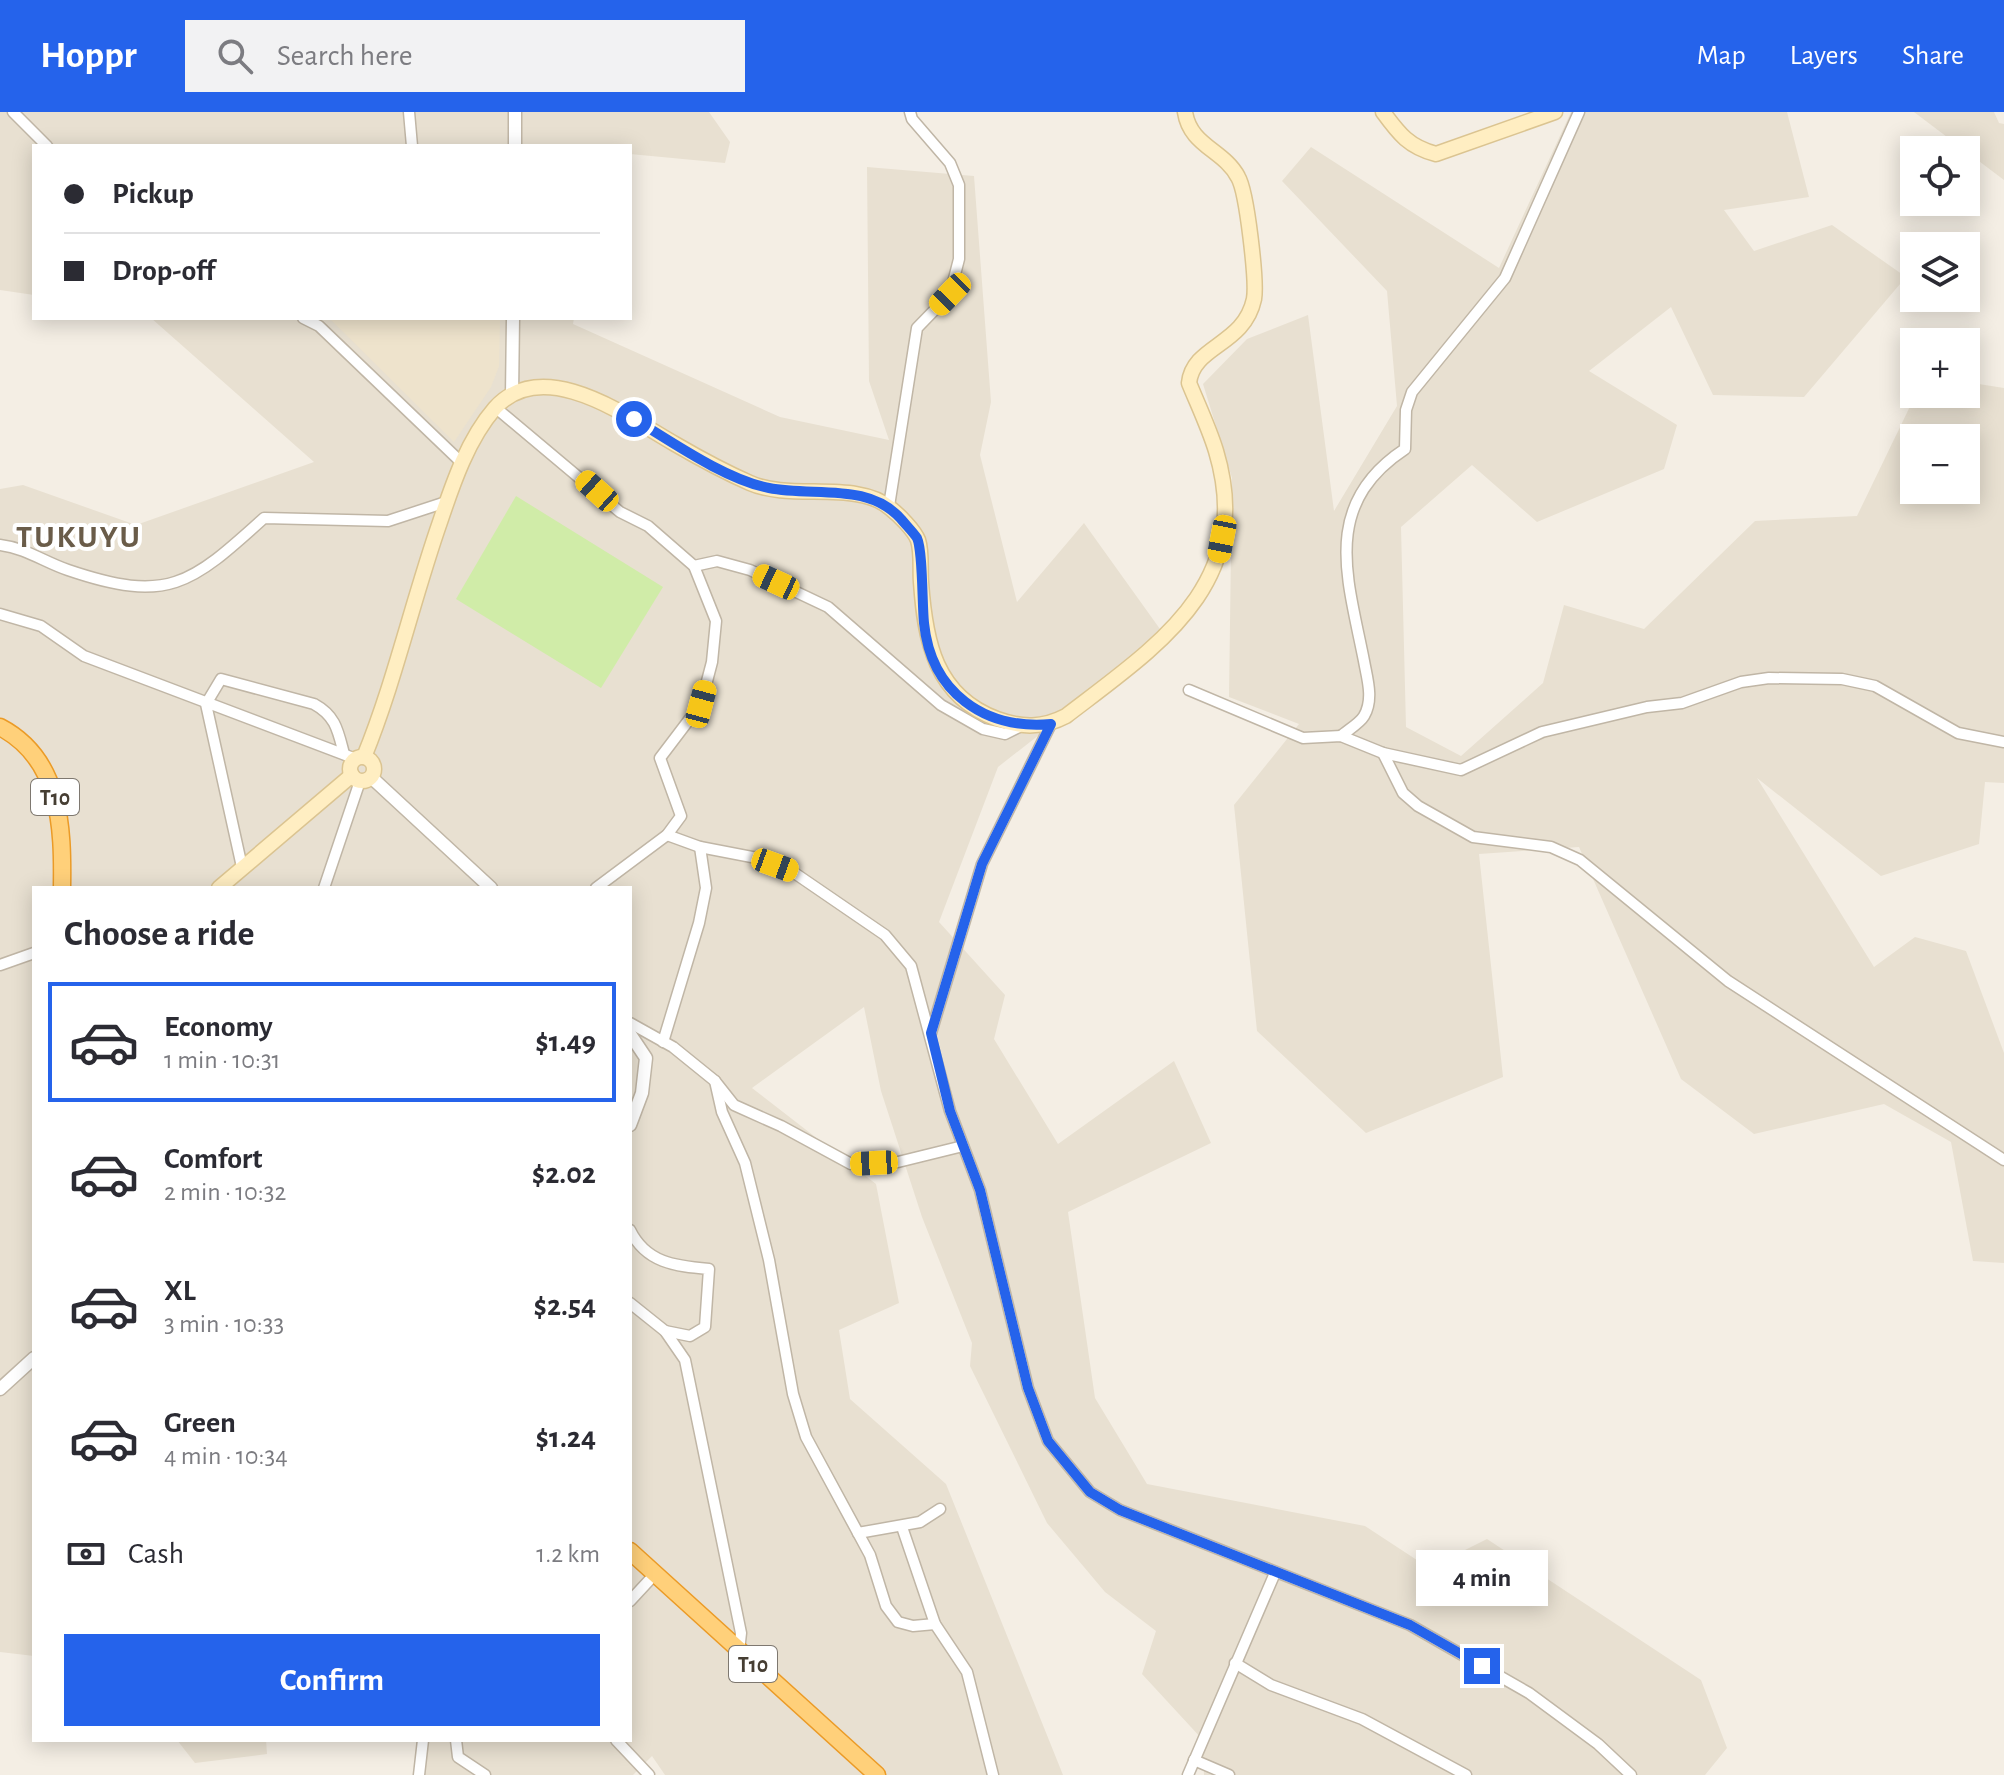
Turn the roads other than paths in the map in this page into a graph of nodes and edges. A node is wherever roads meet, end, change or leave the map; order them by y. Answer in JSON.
{"nodes":[{"id":1,"x":13,"y":112,"type":"edge"},
{"id":2,"x":409,"y":112,"type":"edge"},
{"id":3,"x":515,"y":112,"type":"edge"},
{"id":4,"x":910,"y":112,"type":"edge"},
{"id":5,"x":1185,"y":112,"type":"edge"},
{"id":6,"x":1383,"y":112,"type":"edge"},
{"id":7,"x":1555,"y":112,"type":"edge"},
{"id":8,"x":1579,"y":112,"type":"edge"},
{"id":9,"x":45,"y":144,"type":"edge"},
{"id":10,"x":412,"y":144,"type":"edge"},
{"id":11,"x":515,"y":144,"type":"edge"},
{"id":12,"x":513,"y":320,"type":"edge"},
{"id":13,"x":321,"y":322,"type":"edge"},
{"id":14,"x":512,"y":395,"type":"junction"},
{"id":15,"x":496,"y":408,"type":"junction"},
{"id":16,"x":462,"y":463,"type":"junction"},
{"id":17,"x":446,"y":502,"type":"junction"},
{"id":18,"x":889,"y":506,"type":"junction"},
{"id":19,"x":0,"y":545,"type":"edge"},
{"id":20,"x":694,"y":566,"type":"junction"},
{"id":21,"x":0,"y":614,"type":"edge"},
{"id":22,"x":1189,"y":690,"type":"dead end"},
{"id":23,"x":206,"y":704,"type":"junction"},
{"id":24,"x":1051,"y":724,"type":"junction"},
{"id":25,"x":1021,"y":726,"type":"junction"},
{"id":26,"x":0,"y":727,"type":"edge"},
{"id":27,"x":1341,"y":736,"type":"junction"},
{"id":28,"x":2004,"y":742,"type":"edge"},
{"id":29,"x":1383,"y":753,"type":"junction"},
{"id":30,"x":355,"y":757,"type":"junction"},
{"id":31,"x":361,"y":777,"type":"junction"},
{"id":32,"x":667,"y":835,"type":"junction"},
{"id":33,"x":700,"y":847,"type":"junction"},
{"id":34,"x":242,"y":867,"type":"junction"},
{"id":35,"x":62,"y":886,"type":"edge"},
{"id":36,"x":221,"y":886,"type":"edge"},
{"id":37,"x":325,"y":886,"type":"edge"},
{"id":38,"x":489,"y":886,"type":"edge"},
{"id":39,"x":599,"y":886,"type":"edge"},
{"id":40,"x":32,"y":954,"type":"edge"},
{"id":41,"x":0,"y":965,"type":"edge"},
{"id":42,"x":632,"y":1024,"type":"edge"},
{"id":43,"x":931,"y":1033,"type":"junction"},
{"id":44,"x":632,"y":1037,"type":"edge"},
{"id":45,"x":663,"y":1042,"type":"junction"},
{"id":46,"x":715,"y":1081,"type":"junction"},
{"id":47,"x":632,"y":1120,"type":"edge"},
{"id":48,"x":963,"y":1146,"type":"junction"},
{"id":49,"x":2004,"y":1160,"type":"edge"},
{"id":50,"x":632,"y":1234,"type":"edge"},
{"id":51,"x":632,"y":1305,"type":"edge"},
{"id":52,"x":665,"y":1331,"type":"junction"},
{"id":53,"x":32,"y":1360,"type":"edge"},
{"id":54,"x":0,"y":1389,"type":"edge"},
{"id":55,"x":940,"y":1509,"type":"dead end"},
{"id":56,"x":902,"y":1527,"type":"junction"},
{"id":57,"x":858,"y":1533,"type":"junction"},
{"id":58,"x":632,"y":1553,"type":"edge"},
{"id":59,"x":1275,"y":1573,"type":"junction"},
{"id":60,"x":655,"y":1574,"type":"junction"},
{"id":61,"x":632,"y":1599,"type":"edge"},
{"id":62,"x":935,"y":1624,"type":"junction"},
{"id":63,"x":739,"y":1651,"type":"junction"},
{"id":64,"x":1235,"y":1663,"type":"junction"},
{"id":65,"x":423,"y":1742,"type":"edge"},
{"id":66,"x":456,"y":1742,"type":"edge"},
{"id":67,"x":618,"y":1742,"type":"edge"},
{"id":68,"x":1194,"y":1760,"type":"junction"},
{"id":69,"x":419,"y":1775,"type":"edge"},
{"id":70,"x":485,"y":1775,"type":"edge"},
{"id":71,"x":649,"y":1775,"type":"edge"},
{"id":72,"x":877,"y":1775,"type":"edge"},
{"id":73,"x":993,"y":1775,"type":"edge"},
{"id":74,"x":1188,"y":1775,"type":"edge"},
{"id":75,"x":1229,"y":1775,"type":"edge"},
{"id":76,"x":1466,"y":1775,"type":"edge"},
{"id":77,"x":1631,"y":1775,"type":"edge"}],
"edges":[{"from":1,"to":9,"type":"street"},
{"from":2,"to":10,"type":"street"},
{"from":3,"to":11,"type":"street"},
{"from":4,"to":18,"type":"street"},
{"from":5,"to":24,"type":"main road"},
{"from":6,"to":7,"type":"main road"},
{"from":8,"to":27,"type":"street"},
{"from":12,"to":14,"type":"street"},
{"from":13,"to":16,"type":"street"},
{"from":14,"to":15,"type":"main road"},
{"from":14,"to":18,"type":"main road"},
{"from":15,"to":16,"type":"main road"},
{"from":15,"to":20,"type":"street"},
{"from":16,"to":17,"type":"main road"},
{"from":17,"to":19,"type":"street"},
{"from":17,"to":30,"type":"main road"},
{"from":18,"to":25,"type":"main road"},
{"from":20,"to":25,"type":"street"},
{"from":20,"to":32,"type":"street"},
{"from":21,"to":23,"type":"street"},
{"from":22,"to":27,"type":"street"},
{"from":23,"to":30,"type":"street"},
{"from":23,"to":30,"type":"street"},
{"from":23,"to":34,"type":"street"},
{"from":24,"to":25,"type":"main road"},
{"from":24,"to":43,"type":"street"},
{"from":26,"to":35,"type":"highway","number":"T10"},
{"from":27,"to":29,"type":"street"},
{"from":28,"to":29,"type":"street"},
{"from":29,"to":49,"type":"street"},
{"from":30,"to":31,"type":"main road"},
{"from":30,"to":31,"type":"main road"},
{"from":31,"to":34,"type":"main road"},
{"from":31,"to":37,"type":"street"},
{"from":31,"to":38,"type":"street"},
{"from":32,"to":33,"type":"street"},
{"from":32,"to":39,"type":"street"},
{"from":33,"to":43,"type":"street"},
{"from":33,"to":45,"type":"street"},
{"from":34,"to":36,"type":"main road"},
{"from":40,"to":41,"type":"street"},
{"from":42,"to":45,"type":"street"},
{"from":43,"to":48,"type":"street"},
{"from":44,"to":47,"type":"street"},
{"from":45,"to":46,"type":"street"},
{"from":46,"to":48,"type":"street"},
{"from":46,"to":57,"type":"street"},
{"from":48,"to":59,"type":"street"},
{"from":50,"to":52,"type":"street"},
{"from":51,"to":52,"type":"street"},
{"from":52,"to":63,"type":"street"},
{"from":53,"to":54,"type":"street"},
{"from":55,"to":56,"type":"street"},
{"from":56,"to":57,"type":"street"},
{"from":56,"to":62,"type":"street"},
{"from":57,"to":62,"type":"street"},
{"from":58,"to":60,"type":"highway","number":"T10"},
{"from":59,"to":64,"type":"street"},
{"from":59,"to":77,"type":"street"},
{"from":60,"to":61,"type":"street"},
{"from":60,"to":63,"type":"highway","number":"T10"},
{"from":62,"to":73,"type":"street"},
{"from":63,"to":72,"type":"highway","number":"T10"},
{"from":64,"to":68,"type":"street"},
{"from":64,"to":76,"type":"street"},
{"from":65,"to":69,"type":"street"},
{"from":66,"to":70,"type":"street"},
{"from":67,"to":71,"type":"street"},
{"from":68,"to":74,"type":"street"},
{"from":68,"to":75,"type":"street"}]}
